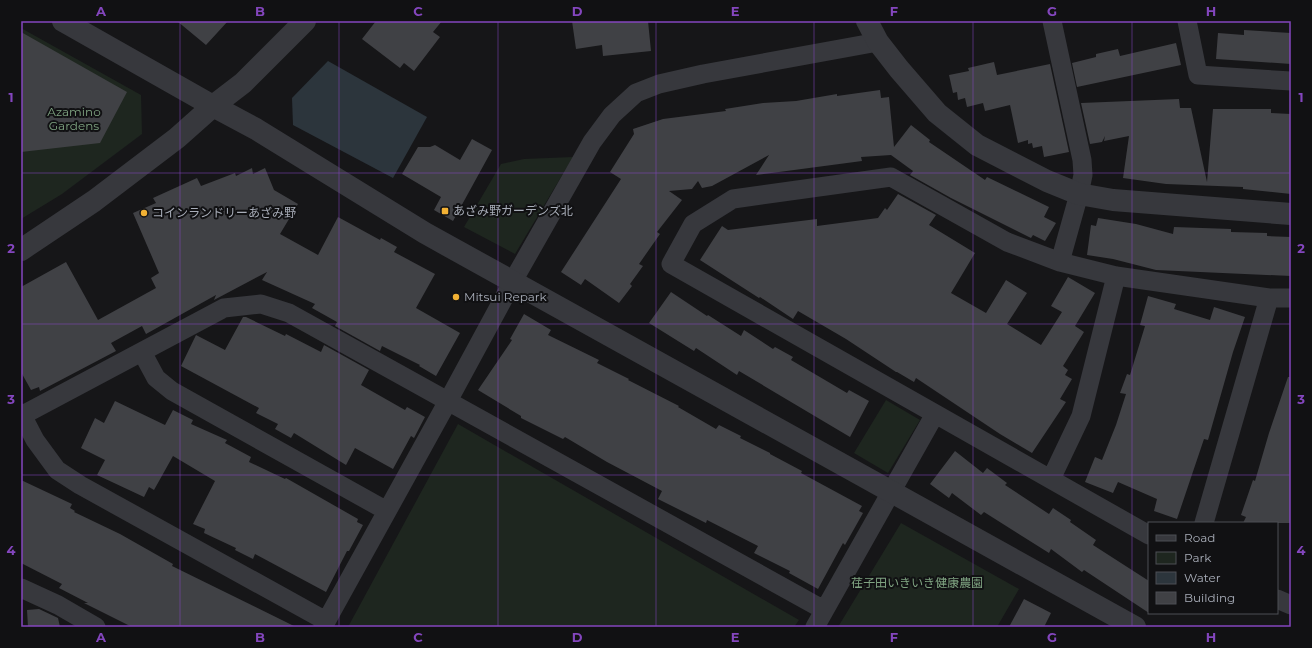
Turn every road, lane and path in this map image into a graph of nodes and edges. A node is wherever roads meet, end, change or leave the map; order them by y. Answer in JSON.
{"nodes":[{"id":1,"x":63,"y":21,"type":"edge"},
{"id":2,"x":305,"y":21,"type":"edge"},
{"id":3,"x":867,"y":21,"type":"edge"},
{"id":4,"x":1052,"y":21,"type":"edge"},
{"id":5,"x":1187,"y":21,"type":"edge"},
{"id":6,"x":878,"y":42,"type":"junction"},
{"id":7,"x":1291,"y":81,"type":"edge"},
{"id":8,"x":213,"y":106,"type":"junction"},
{"id":9,"x":1079,"y":194,"type":"junction"},
{"id":10,"x":1291,"y":214,"type":"edge"},
{"id":11,"x":21,"y":250,"type":"edge"},
{"id":12,"x":1060,"y":262,"type":"junction"},
{"id":13,"x":1116,"y":276,"type":"junction"},
{"id":14,"x":513,"y":281,"type":"junction"},
{"id":15,"x":1269,"y":298,"type":"junction"},
{"id":16,"x":1291,"y":298,"type":"edge"},
{"id":17,"x":142,"y":352,"type":"junction"},
{"id":18,"x":448,"y":401,"type":"junction"},
{"id":19,"x":935,"y":414,"type":"junction"},
{"id":20,"x":21,"y":415,"type":"edge"},
{"id":21,"x":1051,"y":479,"type":"junction"},
{"id":22,"x":890,"y":492,"type":"junction"},
{"id":23,"x":387,"y":511,"type":"junction"},
{"id":24,"x":1204,"y":522,"type":"edge"},
{"id":25,"x":1148,"y":534,"type":"edge"},
{"id":26,"x":21,"y":588,"type":"edge"},
{"id":27,"x":1278,"y":599,"type":"edge"},
{"id":28,"x":1291,"y":605,"type":"edge"},
{"id":29,"x":824,"y":610,"type":"junction"},
{"id":30,"x":324,"y":624,"type":"edge"},
{"id":31,"x":96,"y":627,"type":"edge"},
{"id":32,"x":816,"y":627,"type":"edge"},
{"id":33,"x":1135,"y":627,"type":"edge"}],
"edges":[{"from":1,"to":8,"type":"street"},
{"from":2,"to":8,"type":"street"},
{"from":3,"to":6,"type":"street"},
{"from":4,"to":9,"type":"street"},
{"from":5,"to":7,"type":"street"},
{"from":6,"to":9,"type":"street"},
{"from":6,"to":14,"type":"street"},
{"from":8,"to":11,"type":"street"},
{"from":8,"to":14,"type":"street"},
{"from":9,"to":10,"type":"street"},
{"from":9,"to":12,"type":"street"},
{"from":12,"to":13,"type":"street"},
{"from":12,"to":19,"type":"street"},
{"from":13,"to":15,"type":"street"},
{"from":13,"to":21,"type":"street"},
{"from":14,"to":18,"type":"street"},
{"from":14,"to":22,"type":"street"},
{"from":15,"to":16,"type":"street"},
{"from":15,"to":24,"type":"street"},
{"from":17,"to":18,"type":"street"},
{"from":17,"to":20,"type":"street"},
{"from":17,"to":23,"type":"street"},
{"from":18,"to":23,"type":"street"},
{"from":18,"to":29,"type":"street"},
{"from":19,"to":21,"type":"street"},
{"from":19,"to":22,"type":"street"},
{"from":20,"to":30,"type":"street"},
{"from":21,"to":25,"type":"street"},
{"from":22,"to":29,"type":"street"},
{"from":22,"to":33,"type":"street"},
{"from":23,"to":30,"type":"street"},
{"from":26,"to":31,"type":"street"},
{"from":27,"to":28,"type":"street"},
{"from":29,"to":32,"type":"street"}]}
